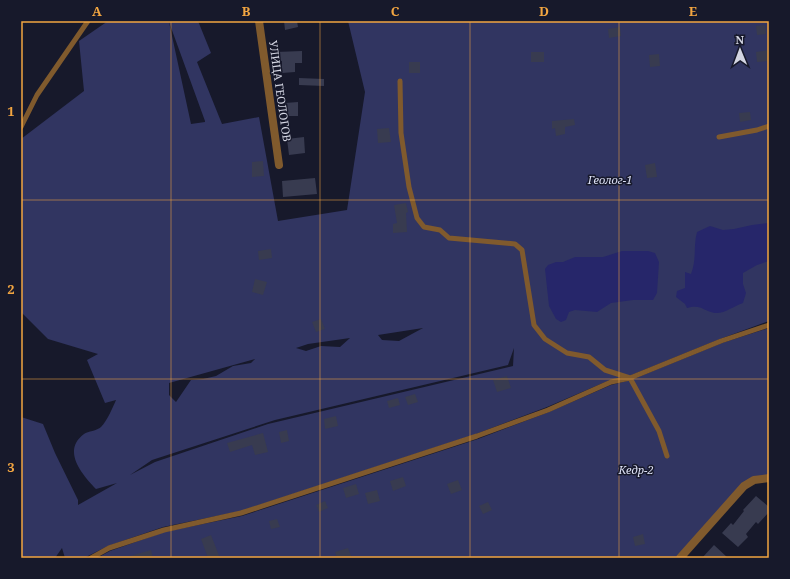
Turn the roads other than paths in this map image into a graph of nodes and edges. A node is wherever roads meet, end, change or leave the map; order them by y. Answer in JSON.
{"nodes":[{"id":1,"x":88,"y":21,"type":"edge"},
{"id":2,"x":259,"y":21,"type":"edge"},
{"id":3,"x":400,"y":81,"type":"dead end"},
{"id":4,"x":769,"y":126,"type":"edge"},
{"id":5,"x":21,"y":127,"type":"edge"},
{"id":6,"x":719,"y":137,"type":"dead end"},
{"id":7,"x":279,"y":165,"type":"dead end"},
{"id":8,"x":769,"y":325,"type":"edge"},
{"id":9,"x":630,"y":378,"type":"junction"},
{"id":10,"x":667,"y":456,"type":"dead end"},
{"id":11,"x":769,"y":478,"type":"edge"},
{"id":12,"x":91,"y":558,"type":"edge"},
{"id":13,"x":680,"y":558,"type":"edge"}],
"edges":[{"from":1,"to":5,"type":"lane"},
{"from":2,"to":7,"type":"street","name":"УЛИЦА ГЕОЛОГОВ"},
{"from":3,"to":9,"type":"lane"},
{"from":4,"to":6,"type":"lane"},
{"from":8,"to":9,"type":"lane"},
{"from":9,"to":10,"type":"lane"},
{"from":9,"to":12,"type":"lane"},
{"from":11,"to":13,"type":"street"}]}
